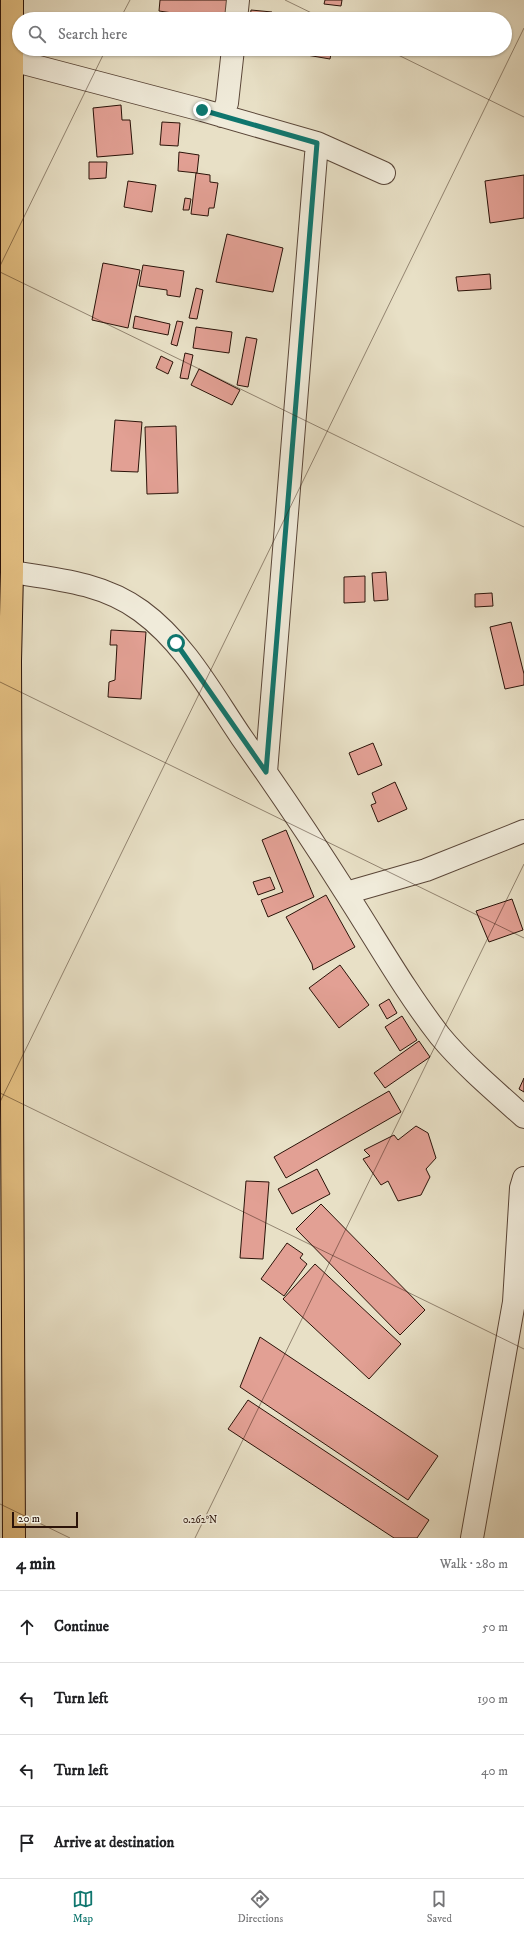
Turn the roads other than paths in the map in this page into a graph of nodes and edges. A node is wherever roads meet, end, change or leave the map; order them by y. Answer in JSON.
{"nodes":[{"id":1,"x":12,"y":0,"type":"edge"},
{"id":2,"x":238,"y":0,"type":"edge"},
{"id":3,"x":237,"y":12,"type":"edge"},
{"id":4,"x":232,"y":56,"type":"edge"},
{"id":5,"x":12,"y":60,"type":"junction"},
{"id":6,"x":222,"y":116,"type":"junction"},
{"id":7,"x":317,"y":143,"type":"junction"},
{"id":8,"x":384,"y":173,"type":"dead end"},
{"id":9,"x":5,"y":516,"type":"edge"},
{"id":10,"x":12,"y":572,"type":"junction"},
{"id":11,"x":5,"y":661,"type":"edge"},
{"id":12,"x":266,"y":772,"type":"junction"},
{"id":13,"x":524,"y":831,"type":"edge"},
{"id":14,"x":346,"y":893,"type":"junction"},
{"id":15,"x":524,"y":1117,"type":"edge"},
{"id":16,"x":524,"y":1178,"type":"edge"},
{"id":17,"x":14,"y":1538,"type":"edge"},
{"id":18,"x":472,"y":1538,"type":"edge"}],
"edges":[{"from":1,"to":5,"type":"main road"},
{"from":2,"to":3,"type":"street"},
{"from":4,"to":6,"type":"street"},
{"from":5,"to":6,"type":"street"},
{"from":5,"to":9,"type":"main road"},
{"from":6,"to":7,"type":"street"},
{"from":7,"to":8,"type":"street"},
{"from":7,"to":12,"type":"street"},
{"from":9,"to":10,"type":"main road"},
{"from":10,"to":11,"type":"main road"},
{"from":10,"to":12,"type":"street"},
{"from":11,"to":17,"type":"main road"},
{"from":12,"to":14,"type":"street"},
{"from":13,"to":14,"type":"street"},
{"from":14,"to":15,"type":"street"},
{"from":16,"to":18,"type":"street"}]}
